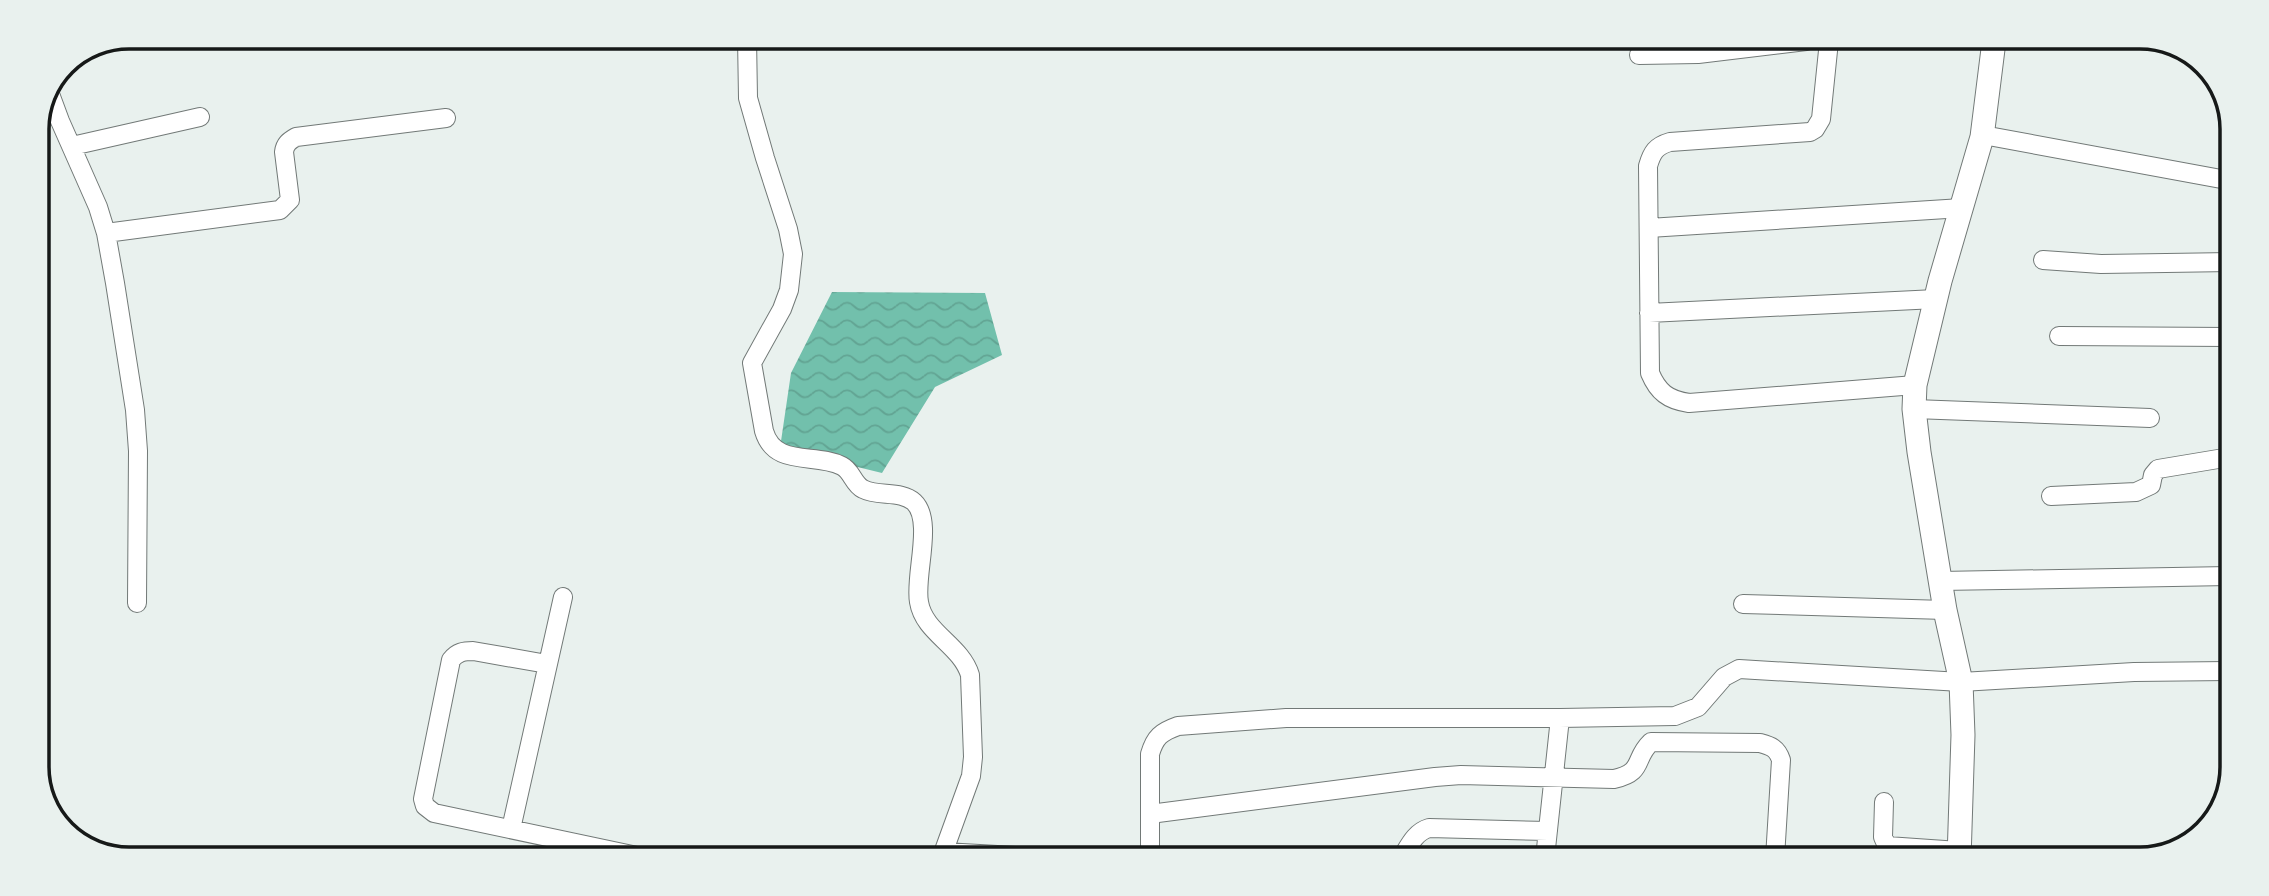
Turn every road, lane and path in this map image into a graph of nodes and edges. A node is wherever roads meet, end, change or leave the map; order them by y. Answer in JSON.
{"nodes":[{"id":1,"x":747,"y":49,"type":"edge"},
{"id":2,"x":1733,"y":49,"type":"edge"},
{"id":3,"x":1828,"y":49,"type":"edge"},
{"id":4,"x":1993,"y":49,"type":"edge"},
{"id":5,"x":1639,"y":55,"type":"dead end"},
{"id":6,"x":54,"y":104,"type":"edge"},
{"id":7,"x":200,"y":117,"type":"dead end"},
{"id":8,"x":446,"y":118,"type":"dead end"},
{"id":9,"x":1983,"y":135,"type":"junction"},
{"id":10,"x":72,"y":146,"type":"junction"},
{"id":11,"x":2220,"y":179,"type":"edge"},
{"id":12,"x":1962,"y":208,"type":"junction"},
{"id":13,"x":1649,"y":228,"type":"junction"},
{"id":14,"x":106,"y":233,"type":"junction"},
{"id":15,"x":2043,"y":260,"type":"dead end"},
{"id":16,"x":2220,"y":262,"type":"edge"},
{"id":17,"x":1936,"y":299,"type":"junction"},
{"id":18,"x":1649,"y":313,"type":"junction"},
{"id":19,"x":2059,"y":337,"type":"dead end"},
{"id":20,"x":2220,"y":337,"type":"edge"},
{"id":21,"x":1914,"y":385,"type":"junction"},
{"id":22,"x":1914,"y":409,"type":"junction"},
{"id":23,"x":2150,"y":418,"type":"dead end"},
{"id":24,"x":2220,"y":459,"type":"edge"},
{"id":25,"x":2052,"y":496,"type":"dead end"},
{"id":26,"x":2220,"y":576,"type":"edge"},
{"id":27,"x":1940,"y":581,"type":"junction"},
{"id":28,"x":563,"y":597,"type":"dead end"},
{"id":29,"x":137,"y":603,"type":"dead end"},
{"id":30,"x":1743,"y":604,"type":"dead end"},
{"id":31,"x":1945,"y":610,"type":"junction"},
{"id":32,"x":547,"y":664,"type":"junction"},
{"id":33,"x":2220,"y":671,"type":"edge"},
{"id":34,"x":1961,"y":682,"type":"junction"},
{"id":35,"x":1560,"y":718,"type":"junction"},
{"id":36,"x":1554,"y":777,"type":"junction"},
{"id":37,"x":1884,"y":802,"type":"dead end"},
{"id":38,"x":1150,"y":814,"type":"junction"},
{"id":39,"x":511,"y":829,"type":"junction"},
{"id":40,"x":1548,"y":831,"type":"junction"},
{"id":41,"x":595,"y":847,"type":"edge"},
{"id":42,"x":946,"y":847,"type":"edge"},
{"id":43,"x":1150,"y":847,"type":"edge"},
{"id":44,"x":1408,"y":847,"type":"edge"},
{"id":45,"x":1546,"y":847,"type":"edge"},
{"id":46,"x":1776,"y":847,"type":"edge"},
{"id":47,"x":1895,"y":847,"type":"edge"},
{"id":48,"x":1959,"y":847,"type":"edge"}],
"edges":[{"from":1,"to":42,"type":"street"},
{"from":2,"to":5,"type":"street"},
{"from":3,"to":13,"type":"street"},
{"from":4,"to":9,"type":"street"},
{"from":6,"to":10,"type":"street"},
{"from":7,"to":10,"type":"street"},
{"from":8,"to":14,"type":"street"},
{"from":9,"to":11,"type":"street"},
{"from":9,"to":12,"type":"street"},
{"from":10,"to":14,"type":"street"},
{"from":12,"to":13,"type":"street"},
{"from":12,"to":17,"type":"street"},
{"from":13,"to":18,"type":"street"},
{"from":14,"to":29,"type":"street"},
{"from":15,"to":16,"type":"street"},
{"from":17,"to":18,"type":"street"},
{"from":17,"to":21,"type":"street"},
{"from":18,"to":21,"type":"street"},
{"from":19,"to":20,"type":"street"},
{"from":21,"to":22,"type":"street"},
{"from":22,"to":23,"type":"street"},
{"from":22,"to":27,"type":"street"},
{"from":24,"to":25,"type":"street"},
{"from":26,"to":27,"type":"street"},
{"from":27,"to":31,"type":"street"},
{"from":28,"to":32,"type":"street"},
{"from":30,"to":31,"type":"street"},
{"from":31,"to":34,"type":"street"},
{"from":32,"to":39,"type":"street"},
{"from":32,"to":39,"type":"street"},
{"from":33,"to":34,"type":"street"},
{"from":34,"to":35,"type":"street"},
{"from":34,"to":48,"type":"street"},
{"from":35,"to":36,"type":"street"},
{"from":35,"to":38,"type":"street"},
{"from":36,"to":38,"type":"street"},
{"from":36,"to":40,"type":"street"},
{"from":36,"to":46,"type":"street"},
{"from":37,"to":47,"type":"street"},
{"from":38,"to":43,"type":"street"},
{"from":39,"to":41,"type":"street"},
{"from":40,"to":44,"type":"street"},
{"from":40,"to":45,"type":"street"}]}
